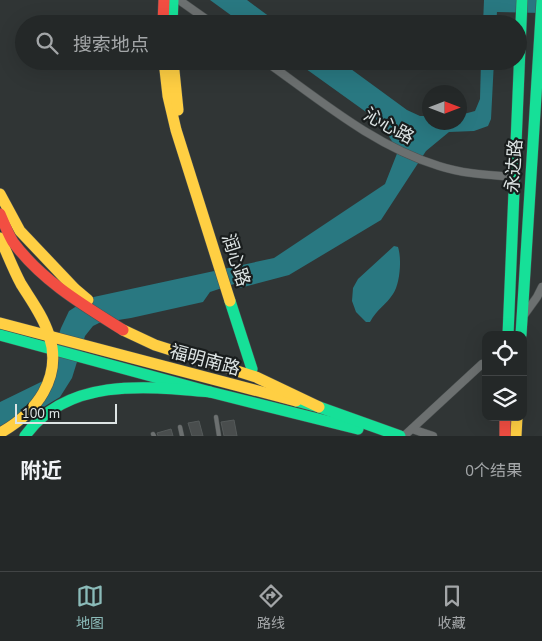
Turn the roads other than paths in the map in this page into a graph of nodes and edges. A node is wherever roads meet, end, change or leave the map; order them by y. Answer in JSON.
{"nodes":[{"id":1,"x":164,"y":0,"type":"edge"},
{"id":2,"x":173,"y":0,"type":"edge"},
{"id":3,"x":179,"y":0,"type":"edge"},
{"id":4,"x":522,"y":0,"type":"edge"},
{"id":5,"x":542,"y":0,"type":"edge"},
{"id":6,"x":163,"y":15,"type":"edge"},
{"id":7,"x":172,"y":15,"type":"edge"},
{"id":8,"x":200,"y":15,"type":"edge"},
{"id":9,"x":521,"y":15,"type":"edge"},
{"id":10,"x":165,"y":70,"type":"edge"},
{"id":11,"x":174,"y":70,"type":"edge"},
{"id":12,"x":279,"y":70,"type":"edge"},
{"id":13,"x":519,"y":70,"type":"edge"},
{"id":14,"x":186,"y":162,"type":"junction"},
{"id":15,"x":514,"y":177,"type":"junction"},
{"id":16,"x":0,"y":194,"type":"edge"},
{"id":17,"x":0,"y":214,"type":"edge"},
{"id":18,"x":0,"y":238,"type":"edge"},
{"id":19,"x":542,"y":287,"type":"edge"},
{"id":20,"x":522,"y":317,"type":"junction"},
{"id":21,"x":0,"y":323,"type":"edge"},
{"id":22,"x":125,"y":331,"type":"junction"},
{"id":23,"x":508,"y":331,"type":"edge"},
{"id":24,"x":521,"y":331,"type":"edge"},
{"id":25,"x":0,"y":335,"type":"edge"},
{"id":26,"x":482,"y":364,"type":"dead end"},
{"id":27,"x":252,"y":369,"type":"dead end"},
{"id":28,"x":210,"y":392,"type":"junction"},
{"id":29,"x":319,"y":407,"type":"junction"},
{"id":30,"x":216,"y":418,"type":"dead end"},
{"id":31,"x":505,"y":421,"type":"edge"},
{"id":32,"x":517,"y":421,"type":"edge"},
{"id":33,"x":180,"y":427,"type":"dead end"},
{"id":34,"x":412,"y":429,"type":"junction"},
{"id":35,"x":0,"y":433,"type":"edge"},
{"id":36,"x":25,"y":436,"type":"edge"},
{"id":37,"x":182,"y":436,"type":"edge"},
{"id":38,"x":219,"y":436,"type":"edge"},
{"id":39,"x":377,"y":436,"type":"edge"},
{"id":40,"x":400,"y":436,"type":"edge"},
{"id":41,"x":404,"y":436,"type":"edge"},
{"id":42,"x":433,"y":436,"type":"edge"},
{"id":43,"x":505,"y":436,"type":"edge"},
{"id":44,"x":516,"y":436,"type":"edge"}],
"edges":[{"from":1,"to":6,"type":"main road"},
{"from":2,"to":7,"type":"main road"},
{"from":3,"to":8,"type":"street"},
{"from":4,"to":9,"type":"main road","name":"永达路"},
{"from":5,"to":20,"type":"main road","name":"永达路"},
{"from":10,"to":14,"type":"main road","name":"润心路"},
{"from":11,"to":14,"type":"main road","name":"润心路"},
{"from":12,"to":15,"type":"street","name":"沁心路"},
{"from":13,"to":15,"type":"main road","name":"永达路"},
{"from":14,"to":27,"type":"main road","name":"润心路"},
{"from":15,"to":23,"type":"main road","name":"永达路"},
{"from":16,"to":22,"type":"main road"},
{"from":17,"to":22,"type":"main road"},
{"from":18,"to":35,"type":"main road"},
{"from":19,"to":20,"type":"street"},
{"from":20,"to":24,"type":"main road","name":"永达路"},
{"from":21,"to":29,"type":"main road","name":"福明南路"},
{"from":22,"to":29,"type":"main road"},
{"from":25,"to":28,"type":"main road","name":"福明南路"},
{"from":26,"to":34,"type":"street"},
{"from":28,"to":36,"type":"main road"},
{"from":28,"to":39,"type":"main road","name":"福明南路"},
{"from":29,"to":40,"type":"main road","name":"福明南路"},
{"from":30,"to":38,"type":"lane"},
{"from":31,"to":43,"type":"main road"},
{"from":32,"to":44,"type":"main road"},
{"from":33,"to":37,"type":"lane"},
{"from":34,"to":41,"type":"street"},
{"from":34,"to":42,"type":"street"}]}
